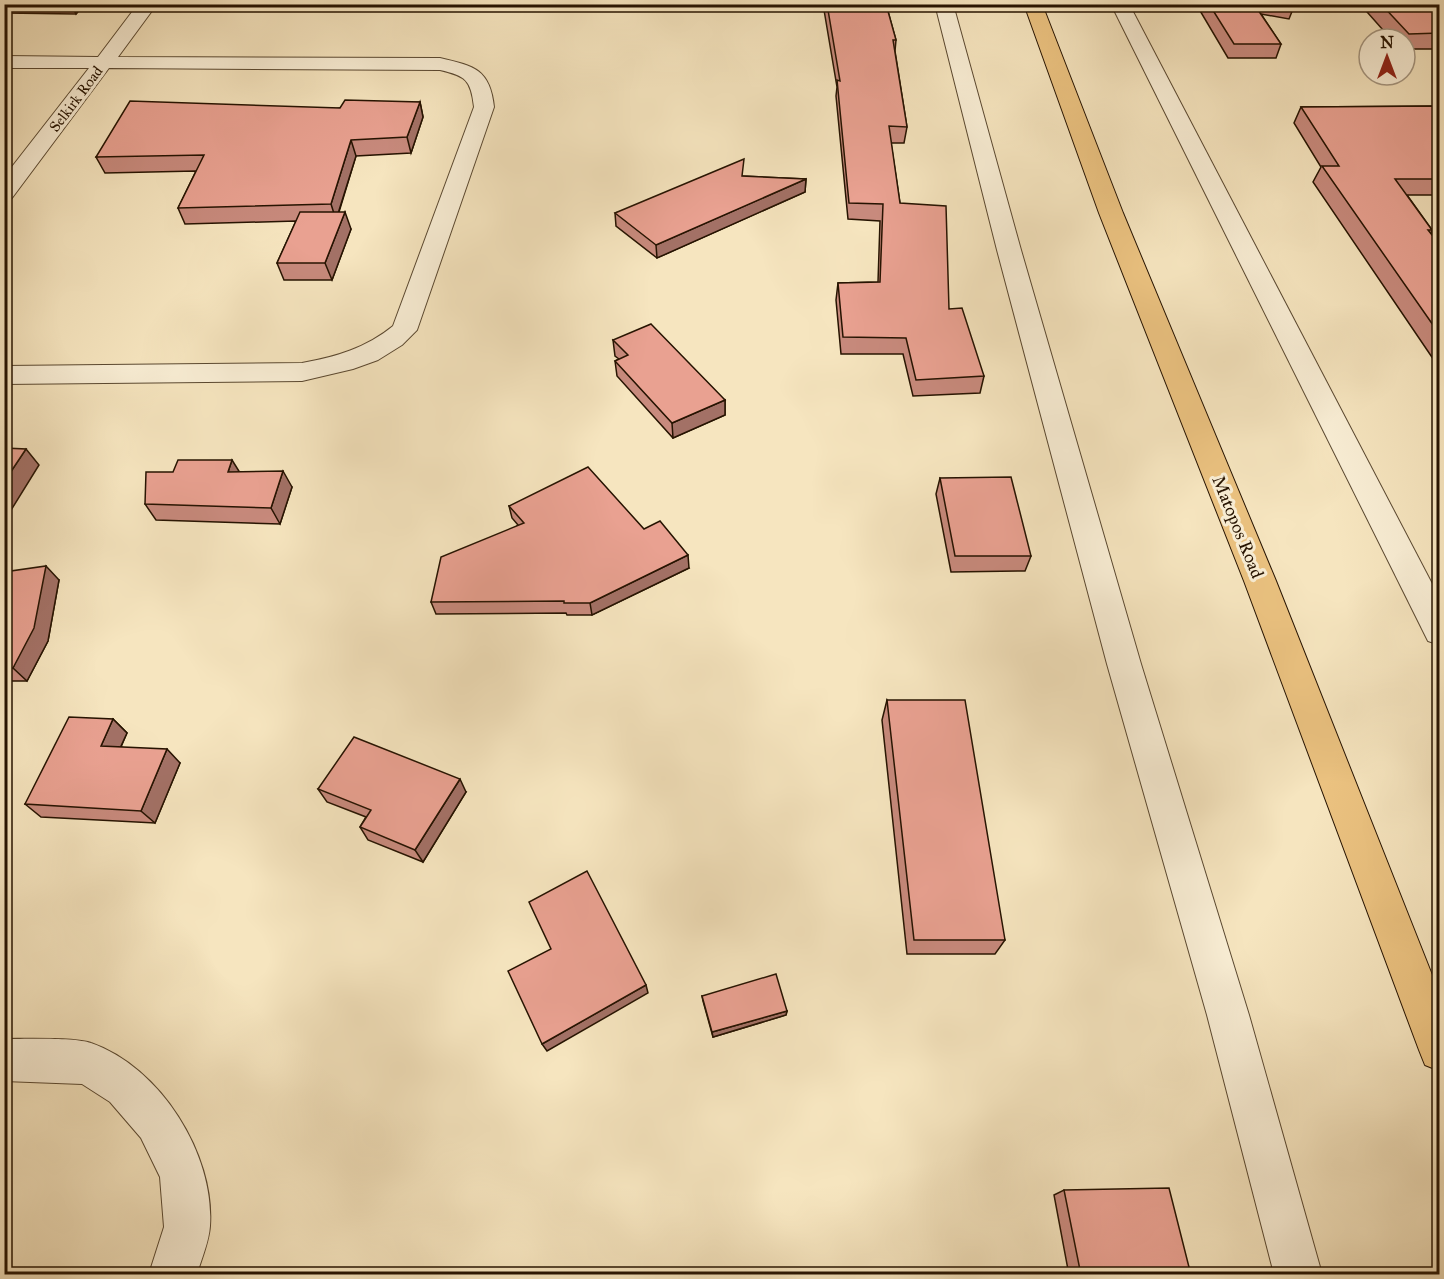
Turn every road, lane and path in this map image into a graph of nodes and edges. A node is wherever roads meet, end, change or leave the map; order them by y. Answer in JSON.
{"nodes":[{"id":1,"x":148,"y":4,"type":"edge"},
{"id":2,"x":944,"y":4,"type":"edge"},
{"id":3,"x":1033,"y":4,"type":"edge"},
{"id":4,"x":1120,"y":4,"type":"edge"},
{"id":5,"x":4,"y":62,"type":"edge"},
{"id":6,"x":105,"y":62,"type":"junction"},
{"id":7,"x":4,"y":193,"type":"edge"},
{"id":8,"x":4,"y":375,"type":"edge"},
{"id":9,"x":1440,"y":632,"type":"edge"},
{"id":10,"x":1440,"y":1050,"type":"edge"},
{"id":11,"x":4,"y":1060,"type":"edge"},
{"id":12,"x":173,"y":1275,"type":"edge"},
{"id":13,"x":1298,"y":1275,"type":"edge"}],
"edges":[{"from":1,"to":6,"type":"street","name":"Selkirk Road"},
{"from":2,"to":13,"type":"street"},
{"from":3,"to":10,"type":"main road","name":"Matopos Road"},
{"from":4,"to":9,"type":"street"},
{"from":5,"to":6,"type":"street"},
{"from":6,"to":7,"type":"street","name":"Selkirk Road"},
{"from":6,"to":8,"type":"street"},
{"from":11,"to":12,"type":"street"}]}
